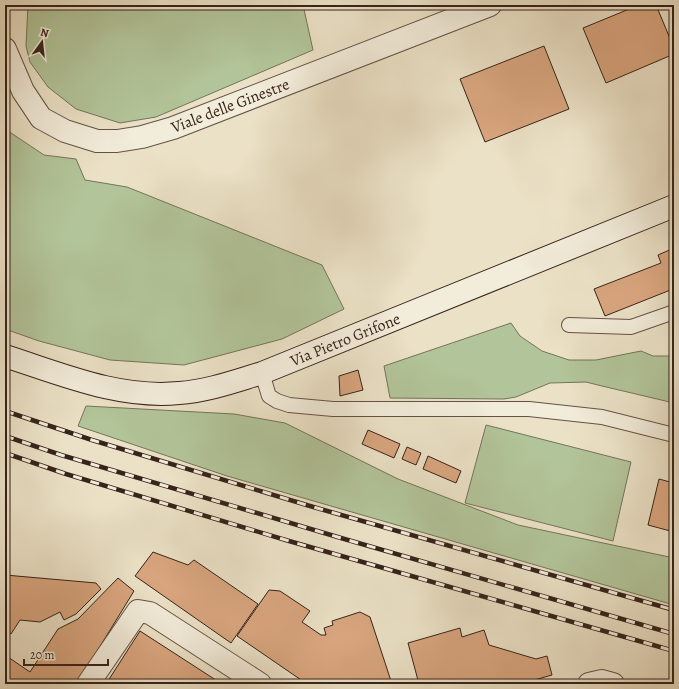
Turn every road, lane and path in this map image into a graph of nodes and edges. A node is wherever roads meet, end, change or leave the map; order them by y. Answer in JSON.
{"nodes":[{"id":1,"x":490,"y":5,"type":"edge"},
{"id":2,"x":5,"y":49,"type":"edge"},
{"id":3,"x":674,"y":206,"type":"edge"},
{"id":4,"x":674,"y":312,"type":"edge"},
{"id":5,"x":569,"y":325,"type":"dead end"},
{"id":6,"x":5,"y":356,"type":"edge"},
{"id":7,"x":262,"y":373,"type":"junction"},
{"id":8,"x":674,"y":435,"type":"edge"},
{"id":9,"x":88,"y":684,"type":"edge"},
{"id":10,"x":260,"y":684,"type":"edge"}],
"edges":[{"from":1,"to":2,"type":"street","name":"Viale delle Ginestre"},
{"from":3,"to":7,"type":"street","name":"Via Pietro Grifone"},
{"from":4,"to":5,"type":"lane"},
{"from":6,"to":7,"type":"street","name":"Via Pietro Grifone"},
{"from":7,"to":8,"type":"lane"},
{"from":9,"to":10,"type":"street"}]}
